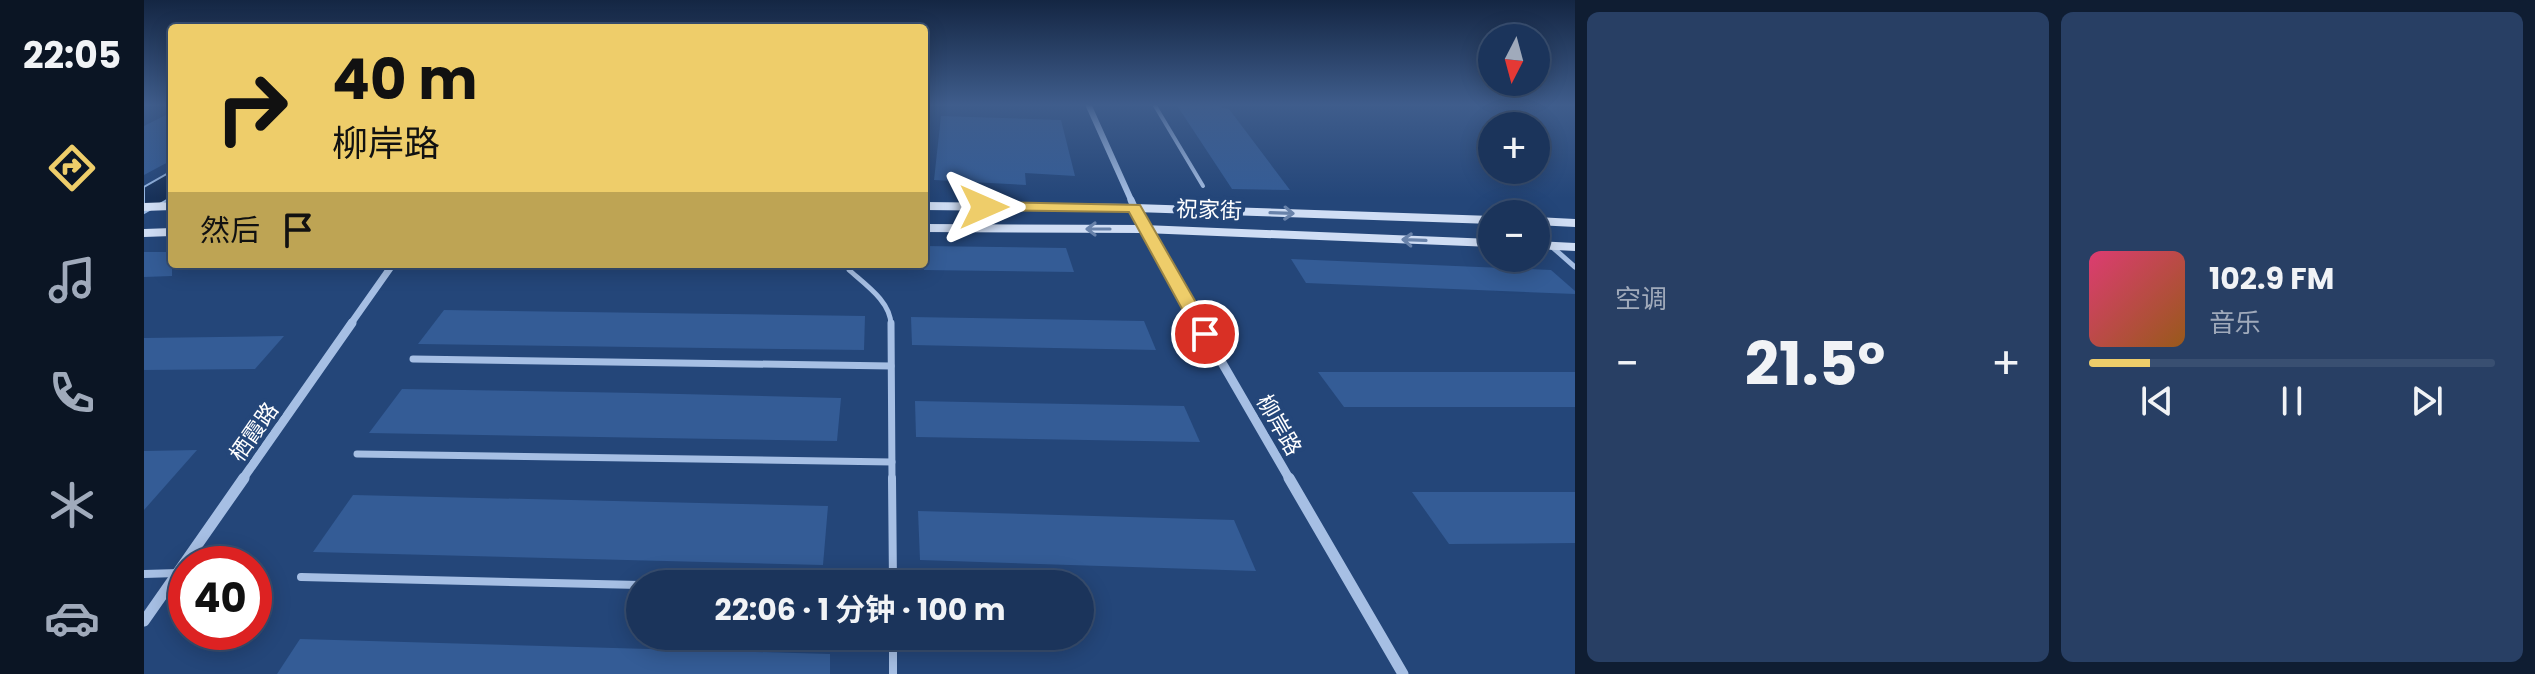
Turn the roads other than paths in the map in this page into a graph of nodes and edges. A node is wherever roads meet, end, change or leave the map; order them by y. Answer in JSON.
{"nodes":[{"id":1,"x":1102,"y":135,"type":"edge"},
{"id":2,"x":1173,"y":135,"type":"edge"},
{"id":3,"x":1203,"y":186,"type":"dead end"},
{"id":4,"x":168,"y":206,"type":"edge"},
{"id":5,"x":928,"y":206,"type":"edge"},
{"id":6,"x":144,"y":207,"type":"edge"},
{"id":7,"x":1135,"y":208,"type":"junction"},
{"id":8,"x":1478,"y":220,"type":"edge"},
{"id":9,"x":1550,"y":222,"type":"edge"},
{"id":10,"x":1575,"y":223,"type":"edge"},
{"id":11,"x":928,"y":228,"type":"edge"},
{"id":12,"x":1144,"y":229,"type":"junction"},
{"id":13,"x":168,"y":232,"type":"edge"},
{"id":14,"x":144,"y":233,"type":"edge"},
{"id":15,"x":1478,"y":242,"type":"edge"},
{"id":16,"x":1550,"y":245,"type":"edge"},
{"id":17,"x":1575,"y":247,"type":"edge"},
{"id":18,"x":1550,"y":250,"type":"edge"},
{"id":19,"x":1575,"y":267,"type":"edge"},
{"id":20,"x":390,"y":268,"type":"edge"},
{"id":21,"x":849,"y":268,"type":"edge"},
{"id":22,"x":413,"y":359,"type":"dead end"},
{"id":23,"x":891,"y":366,"type":"junction"},
{"id":24,"x":357,"y":454,"type":"dead end"},
{"id":25,"x":892,"y":462,"type":"junction"},
{"id":26,"x":197,"y":546,"type":"edge"},
{"id":27,"x":893,"y":570,"type":"edge"},
{"id":28,"x":168,"y":573,"type":"edge"},
{"id":29,"x":144,"y":574,"type":"edge"},
{"id":30,"x":301,"y":577,"type":"dead end"},
{"id":31,"x":626,"y":585,"type":"edge"},
{"id":32,"x":168,"y":587,"type":"edge"},
{"id":33,"x":144,"y":621,"type":"edge"},
{"id":34,"x":893,"y":650,"type":"edge"},
{"id":35,"x":893,"y":674,"type":"edge"},
{"id":36,"x":1403,"y":674,"type":"edge"}],
"edges":[{"from":1,"to":7,"type":"street","name":"柳岸路"},
{"from":2,"to":3,"type":"lane"},
{"from":4,"to":6,"type":"street"},
{"from":5,"to":7,"type":"street","name":"祝家街"},
{"from":7,"to":8,"type":"street","name":"祝家街","one_way":true},
{"from":7,"to":12,"type":"street","name":"柳岸路"},
{"from":9,"to":10,"type":"street"},
{"from":12,"to":11,"type":"street","name":"祝家街","one_way":true},
{"from":15,"to":12,"type":"street","name":"祝家街","one_way":true},
{"from":12,"to":36,"type":"street","name":"柳岸路"},
{"from":13,"to":14,"type":"street"},
{"from":16,"to":17,"type":"street"},
{"from":18,"to":19,"type":"lane"},
{"from":20,"to":26,"type":"street","name":"栖霞路"},
{"from":21,"to":23,"type":"lane"},
{"from":22,"to":23,"type":"lane"},
{"from":23,"to":25,"type":"lane"},
{"from":24,"to":25,"type":"lane"},
{"from":25,"to":27,"type":"lane"},
{"from":28,"to":29,"type":"lane"},
{"from":30,"to":31,"type":"lane"},
{"from":32,"to":33,"type":"street","name":"栖霞路"},
{"from":34,"to":35,"type":"lane"}]}
